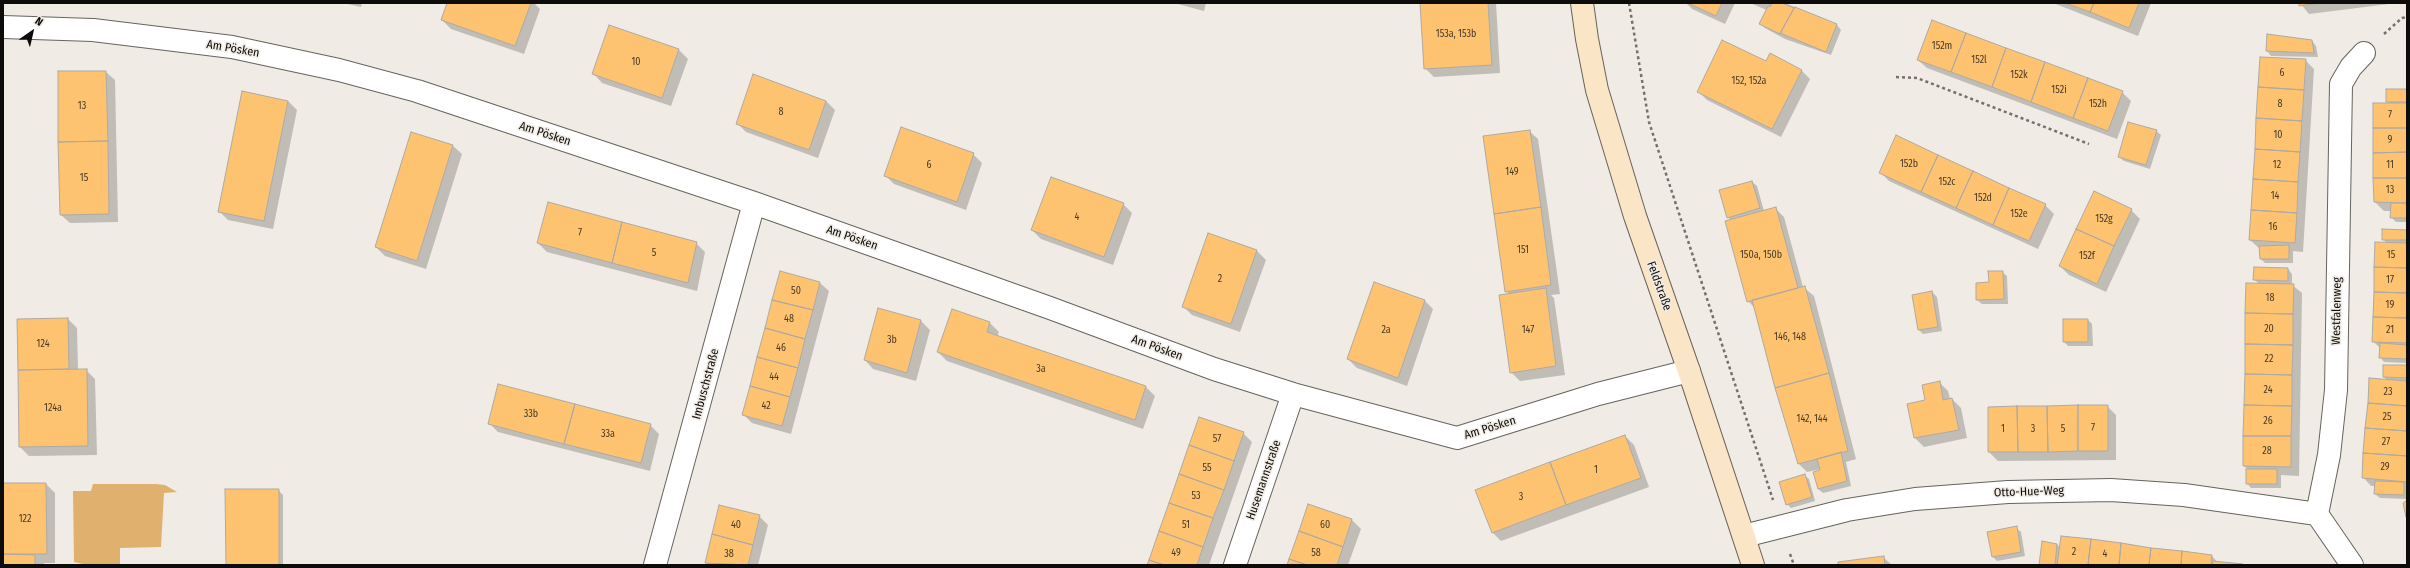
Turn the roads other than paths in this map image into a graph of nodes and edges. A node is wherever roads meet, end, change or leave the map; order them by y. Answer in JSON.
{"nodes":[{"id":1,"x":1582,"y":3,"type":"edge"},
{"id":2,"x":3,"y":28,"type":"edge"},
{"id":3,"x":2364,"y":53,"type":"dead end"},
{"id":4,"x":754,"y":203,"type":"junction"},
{"id":5,"x":1689,"y":371,"type":"junction"},
{"id":6,"x":1294,"y":394,"type":"junction"},
{"id":7,"x":2317,"y":514,"type":"junction"},
{"id":8,"x":1744,"y":536,"type":"junction"},
{"id":9,"x":655,"y":565,"type":"edge"},
{"id":10,"x":1235,"y":565,"type":"edge"},
{"id":11,"x":1753,"y":565,"type":"edge"},
{"id":12,"x":2352,"y":565,"type":"edge"}],
"edges":[{"from":1,"to":5,"type":"main road","name":"Feldstraße"},
{"from":2,"to":4,"type":"street","name":"Am Pösken"},
{"from":3,"to":7,"type":"street","name":"Westfalenweg"},
{"from":4,"to":6,"type":"street","name":"Am Pösken"},
{"from":4,"to":9,"type":"street","name":"Imbuschstraße"},
{"from":5,"to":6,"type":"street","name":"Am Pösken"},
{"from":5,"to":8,"type":"main road","name":"Feldstraße"},
{"from":6,"to":10,"type":"street","name":"Husemannstraße"},
{"from":7,"to":8,"type":"street","name":"Otto-Hue-Weg"},
{"from":7,"to":12,"type":"street"},
{"from":8,"to":11,"type":"main road","name":"Feldstraße"}]}
